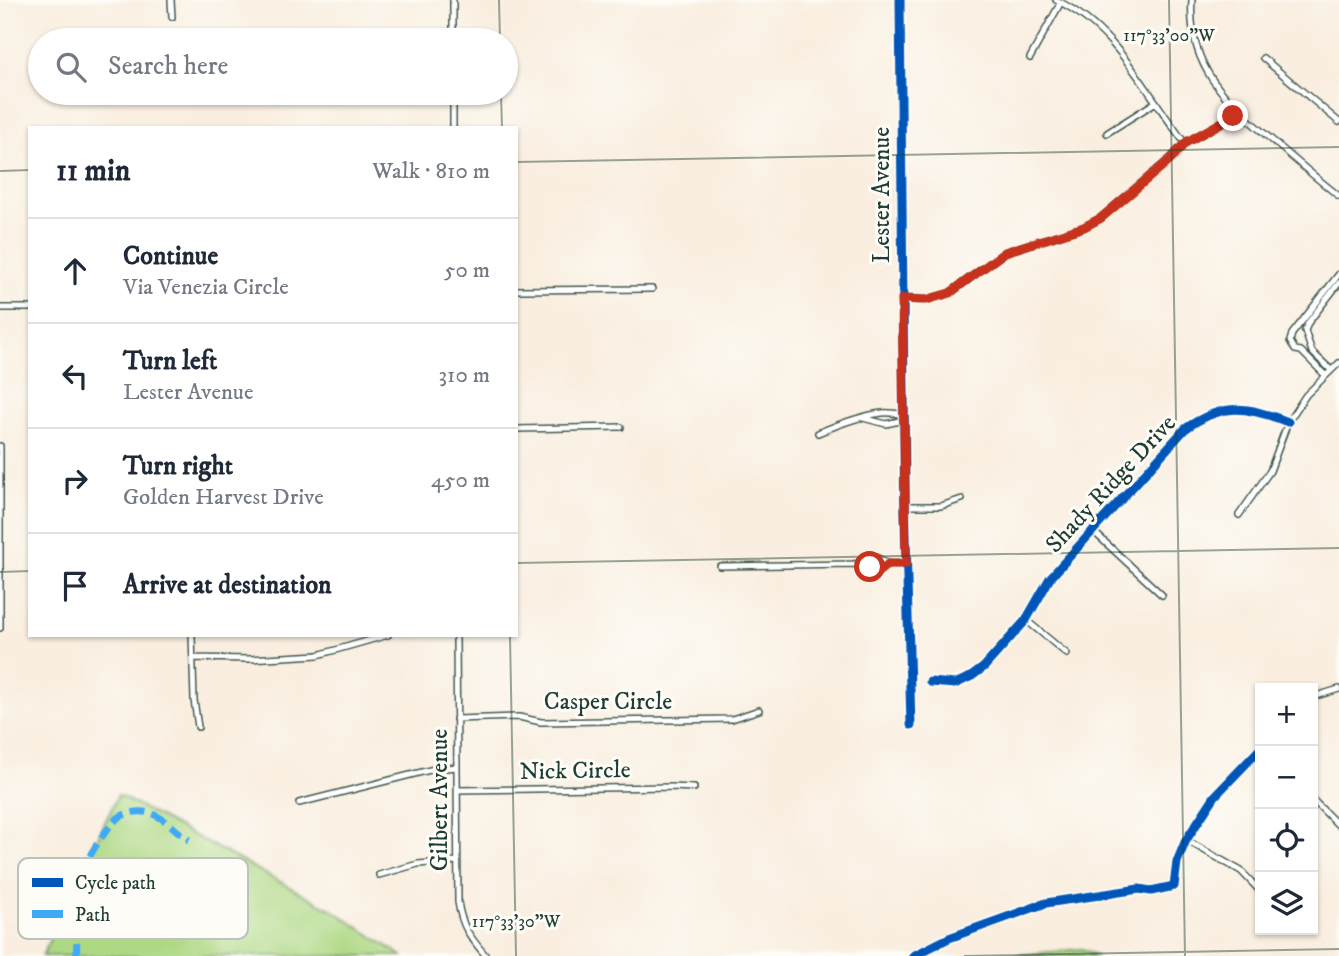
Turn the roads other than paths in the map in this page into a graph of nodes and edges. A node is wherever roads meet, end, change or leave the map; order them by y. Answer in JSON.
{"nodes":[{"id":1,"x":172,"y":0,"type":"edge"},
{"id":2,"x":453,"y":0,"type":"edge"},
{"id":3,"x":900,"y":0,"type":"edge"},
{"id":4,"x":1192,"y":0,"type":"edge"},
{"id":5,"x":1059,"y":1,"type":"edge"},
{"id":6,"x":172,"y":17,"type":"dead end"},
{"id":7,"x":453,"y":28,"type":"edge"},
{"id":8,"x":1030,"y":58,"type":"dead end"},
{"id":9,"x":1263,"y":58,"type":"dead end"},
{"id":10,"x":1156,"y":102,"type":"junction"},
{"id":11,"x":453,"y":105,"type":"edge"},
{"id":12,"x":1239,"y":113,"type":"junction"},
{"id":13,"x":1339,"y":122,"type":"edge"},
{"id":14,"x":453,"y":126,"type":"edge"},
{"id":15,"x":1107,"y":133,"type":"dead end"},
{"id":16,"x":1185,"y":143,"type":"junction"},
{"id":17,"x":1338,"y":186,"type":"edge"},
{"id":18,"x":1333,"y":191,"type":"junction"},
{"id":19,"x":1339,"y":196,"type":"edge"},
{"id":20,"x":1339,"y":274,"type":"edge"},
{"id":21,"x":1339,"y":283,"type":"edge"},
{"id":22,"x":652,"y":289,"type":"dead end"},
{"id":23,"x":518,"y":290,"type":"edge"},
{"id":24,"x":902,"y":299,"type":"junction"},
{"id":25,"x":28,"y":307,"type":"edge"},
{"id":26,"x":0,"y":309,"type":"edge"},
{"id":27,"x":1339,"y":363,"type":"edge"},
{"id":28,"x":1331,"y":369,"type":"junction"},
{"id":29,"x":1325,"y":375,"type":"junction"},
{"id":30,"x":904,"y":417,"type":"junction"},
{"id":31,"x":863,"y":418,"type":"junction"},
{"id":32,"x":1288,"y":422,"type":"junction"},
{"id":33,"x":621,"y":427,"type":"dead end"},
{"id":34,"x":518,"y":429,"type":"edge"},
{"id":35,"x":818,"y":433,"type":"dead end"},
{"id":36,"x":0,"y":446,"type":"edge"},
{"id":37,"x":962,"y":499,"type":"dead end"},
{"id":38,"x":905,"y":506,"type":"junction"},
{"id":39,"x":1238,"y":515,"type":"dead end"},
{"id":40,"x":1093,"y":531,"type":"junction"},
{"id":41,"x":854,"y":564,"type":"junction"},
{"id":42,"x":888,"y":564,"type":"junction"},
{"id":43,"x":906,"y":564,"type":"junction"},
{"id":44,"x":720,"y":566,"type":"dead end"},
{"id":45,"x":1162,"y":595,"type":"dead end"},
{"id":46,"x":1026,"y":620,"type":"junction"},
{"id":47,"x":0,"y":628,"type":"edge"},
{"id":48,"x":192,"y":637,"type":"edge"},
{"id":49,"x":381,"y":637,"type":"edge"},
{"id":50,"x":456,"y":637,"type":"edge"},
{"id":51,"x":1067,"y":653,"type":"dead end"},
{"id":52,"x":193,"y":658,"type":"junction"},
{"id":53,"x":930,"y":682,"type":"dead end"},
{"id":54,"x":1339,"y":689,"type":"edge"},
{"id":55,"x":1318,"y":695,"type":"edge"},
{"id":56,"x":759,"y":710,"type":"dead end"},
{"id":57,"x":456,"y":719,"type":"junction"},
{"id":58,"x":911,"y":725,"type":"dead end"},
{"id":59,"x":198,"y":727,"type":"dead end"},
{"id":60,"x":1255,"y":761,"type":"edge"},
{"id":61,"x":457,"y":767,"type":"junction"},
{"id":62,"x":694,"y":788,"type":"dead end"},
{"id":63,"x":457,"y":790,"type":"junction"},
{"id":64,"x":299,"y":803,"type":"dead end"},
{"id":65,"x":1318,"y":805,"type":"edge"},
{"id":66,"x":1339,"y":826,"type":"edge"},
{"id":67,"x":1186,"y":840,"type":"junction"},
{"id":68,"x":457,"y":862,"type":"junction"},
{"id":69,"x":379,"y":875,"type":"dead end"},
{"id":70,"x":1255,"y":886,"type":"edge"},
{"id":71,"x":486,"y":956,"type":"edge"},
{"id":72,"x":913,"y":956,"type":"edge"}],
"edges":[{"from":1,"to":6,"type":"street"},
{"from":2,"to":7,"type":"street"},
{"from":3,"to":24,"type":"street","name":"Lester Avenue"},
{"from":4,"to":12,"type":"street"},
{"from":5,"to":8,"type":"street"},
{"from":5,"to":10,"type":"street"},
{"from":9,"to":13,"type":"street"},
{"from":10,"to":15,"type":"street"},
{"from":10,"to":16,"type":"street"},
{"from":11,"to":14,"type":"street"},
{"from":12,"to":16,"type":"street"},
{"from":12,"to":18,"type":"street"},
{"from":16,"to":24,"type":"street"},
{"from":17,"to":18,"type":"street"},
{"from":18,"to":19,"type":"street"},
{"from":20,"to":29,"type":"street"},
{"from":21,"to":28,"type":"street"},
{"from":22,"to":23,"type":"street"},
{"from":24,"to":30,"type":"street","name":"Lester Avenue"},
{"from":25,"to":26,"type":"street"},
{"from":27,"to":28,"type":"street"},
{"from":28,"to":29,"type":"street"},
{"from":29,"to":32,"type":"street"},
{"from":30,"to":31,"type":"street"},
{"from":30,"to":31,"type":"street"},
{"from":30,"to":38,"type":"street","name":"Lester Avenue"},
{"from":31,"to":35,"type":"street"},
{"from":32,"to":39,"type":"street"},
{"from":32,"to":40,"type":"street","name":"Shady Ridge Drive"},
{"from":33,"to":34,"type":"street"},
{"from":36,"to":47,"type":"street"},
{"from":37,"to":38,"type":"street"},
{"from":38,"to":43,"type":"street","name":"Lester Avenue"},
{"from":40,"to":45,"type":"street"},
{"from":40,"to":46,"type":"street","name":"Shady Ridge Drive"},
{"from":41,"to":42,"type":"street"},
{"from":41,"to":42,"type":"street"},
{"from":41,"to":44,"type":"street"},
{"from":42,"to":43,"type":"street"},
{"from":43,"to":58,"type":"street","name":"Lester Avenue"},
{"from":46,"to":51,"type":"street"},
{"from":46,"to":53,"type":"street","name":"Shady Ridge Drive"},
{"from":48,"to":52,"type":"street"},
{"from":49,"to":52,"type":"street"},
{"from":50,"to":57,"type":"street","name":"Gilbert Avenue"},
{"from":52,"to":59,"type":"street"},
{"from":54,"to":55,"type":"street"},
{"from":56,"to":57,"type":"street","name":"Casper Circle"},
{"from":57,"to":61,"type":"street","name":"Gilbert Avenue"},
{"from":60,"to":67,"type":"street"},
{"from":61,"to":63,"type":"street","name":"Gilbert Avenue"},
{"from":61,"to":64,"type":"street"},
{"from":62,"to":63,"type":"street","name":"Nick Circle"},
{"from":63,"to":68,"type":"street","name":"Gilbert Avenue"},
{"from":65,"to":66,"type":"street"},
{"from":67,"to":70,"type":"street"},
{"from":67,"to":72,"type":"street"},
{"from":68,"to":69,"type":"street"},
{"from":68,"to":71,"type":"street","name":"Gilbert Avenue"}]}
